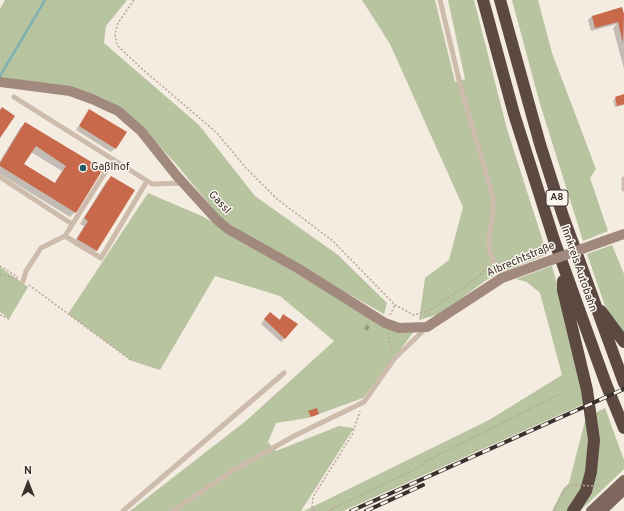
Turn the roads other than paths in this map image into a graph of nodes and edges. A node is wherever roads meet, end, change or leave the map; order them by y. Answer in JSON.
{"nodes":[{"id":1,"x":440,"y":0,"type":"edge"},
{"id":2,"x":483,"y":0,"type":"edge"},
{"id":3,"x":500,"y":0,"type":"edge"},
{"id":4,"x":0,"y":82,"type":"edge"},
{"id":5,"x":14,"y":97,"type":"dead end"},
{"id":6,"x":113,"y":160,"type":"junction"},
{"id":7,"x":0,"y":177,"type":"edge"},
{"id":8,"x":624,"y":179,"type":"edge"},
{"id":9,"x":147,"y":181,"type":"junction"},
{"id":10,"x":184,"y":182,"type":"junction"},
{"id":11,"x":624,"y":189,"type":"edge"},
{"id":12,"x":72,"y":224,"type":"junction"},
{"id":13,"x":624,"y":234,"type":"edge"},
{"id":14,"x":65,"y":236,"type":"junction"},
{"id":15,"x":562,"y":264,"type":"junction"},
{"id":16,"x":502,"y":278,"type":"junction"},
{"id":17,"x":23,"y":281,"type":"road end"},
{"id":18,"x":591,"y":297,"type":"junction"},
{"id":19,"x":430,"y":325,"type":"junction"},
{"id":20,"x":624,"y":342,"type":"edge"},
{"id":21,"x":284,"y":373,"type":"dead end"},
{"id":22,"x":624,"y":383,"type":"edge"},
{"id":23,"x":624,"y":428,"type":"edge"},
{"id":24,"x":622,"y":486,"type":"edge"},
{"id":25,"x":123,"y":511,"type":"edge"},
{"id":26,"x":173,"y":511,"type":"edge"},
{"id":27,"x":573,"y":511,"type":"edge"},
{"id":28,"x":591,"y":511,"type":"edge"},
{"id":29,"x":602,"y":511,"type":"edge"}],
"edges":[{"from":1,"to":16,"type":"lane"},
{"from":2,"to":15,"type":"highway","name":"Innkreis Autobahn","number":"A8"},
{"from":3,"to":18,"type":"highway","name":"Innkreis Autobahn","number":"A8"},
{"from":4,"to":10,"type":"street","name":"Gassl"},
{"from":5,"to":6,"type":"lane"},
{"from":6,"to":9,"type":"lane"},
{"from":6,"to":12,"type":"lane"},
{"from":7,"to":12,"type":"lane"},
{"from":8,"to":11,"type":"lane"},
{"from":9,"to":10,"type":"lane"},
{"from":9,"to":14,"type":"lane"},
{"from":10,"to":19,"type":"street","name":"Gassl"},
{"from":12,"to":14,"type":"lane"},
{"from":13,"to":16,"type":"street","name":"Albrechtstraße","bridge":true},
{"from":14,"to":17,"type":"lane"},
{"from":15,"to":23,"type":"highway","name":"Innkreis Autobahn","number":"A8"},
{"from":15,"to":27,"type":"highway"},
{"from":16,"to":19,"type":"street","name":"Albrechtstraße"},
{"from":18,"to":20,"type":"highway"},
{"from":18,"to":22,"type":"highway","name":"Innkreis Autobahn","number":"A8"},
{"from":19,"to":26,"type":"lane"},
{"from":21,"to":25,"type":"lane"},
{"from":24,"to":28,"type":"main road"},
{"from":24,"to":29,"type":"main road"}]}
